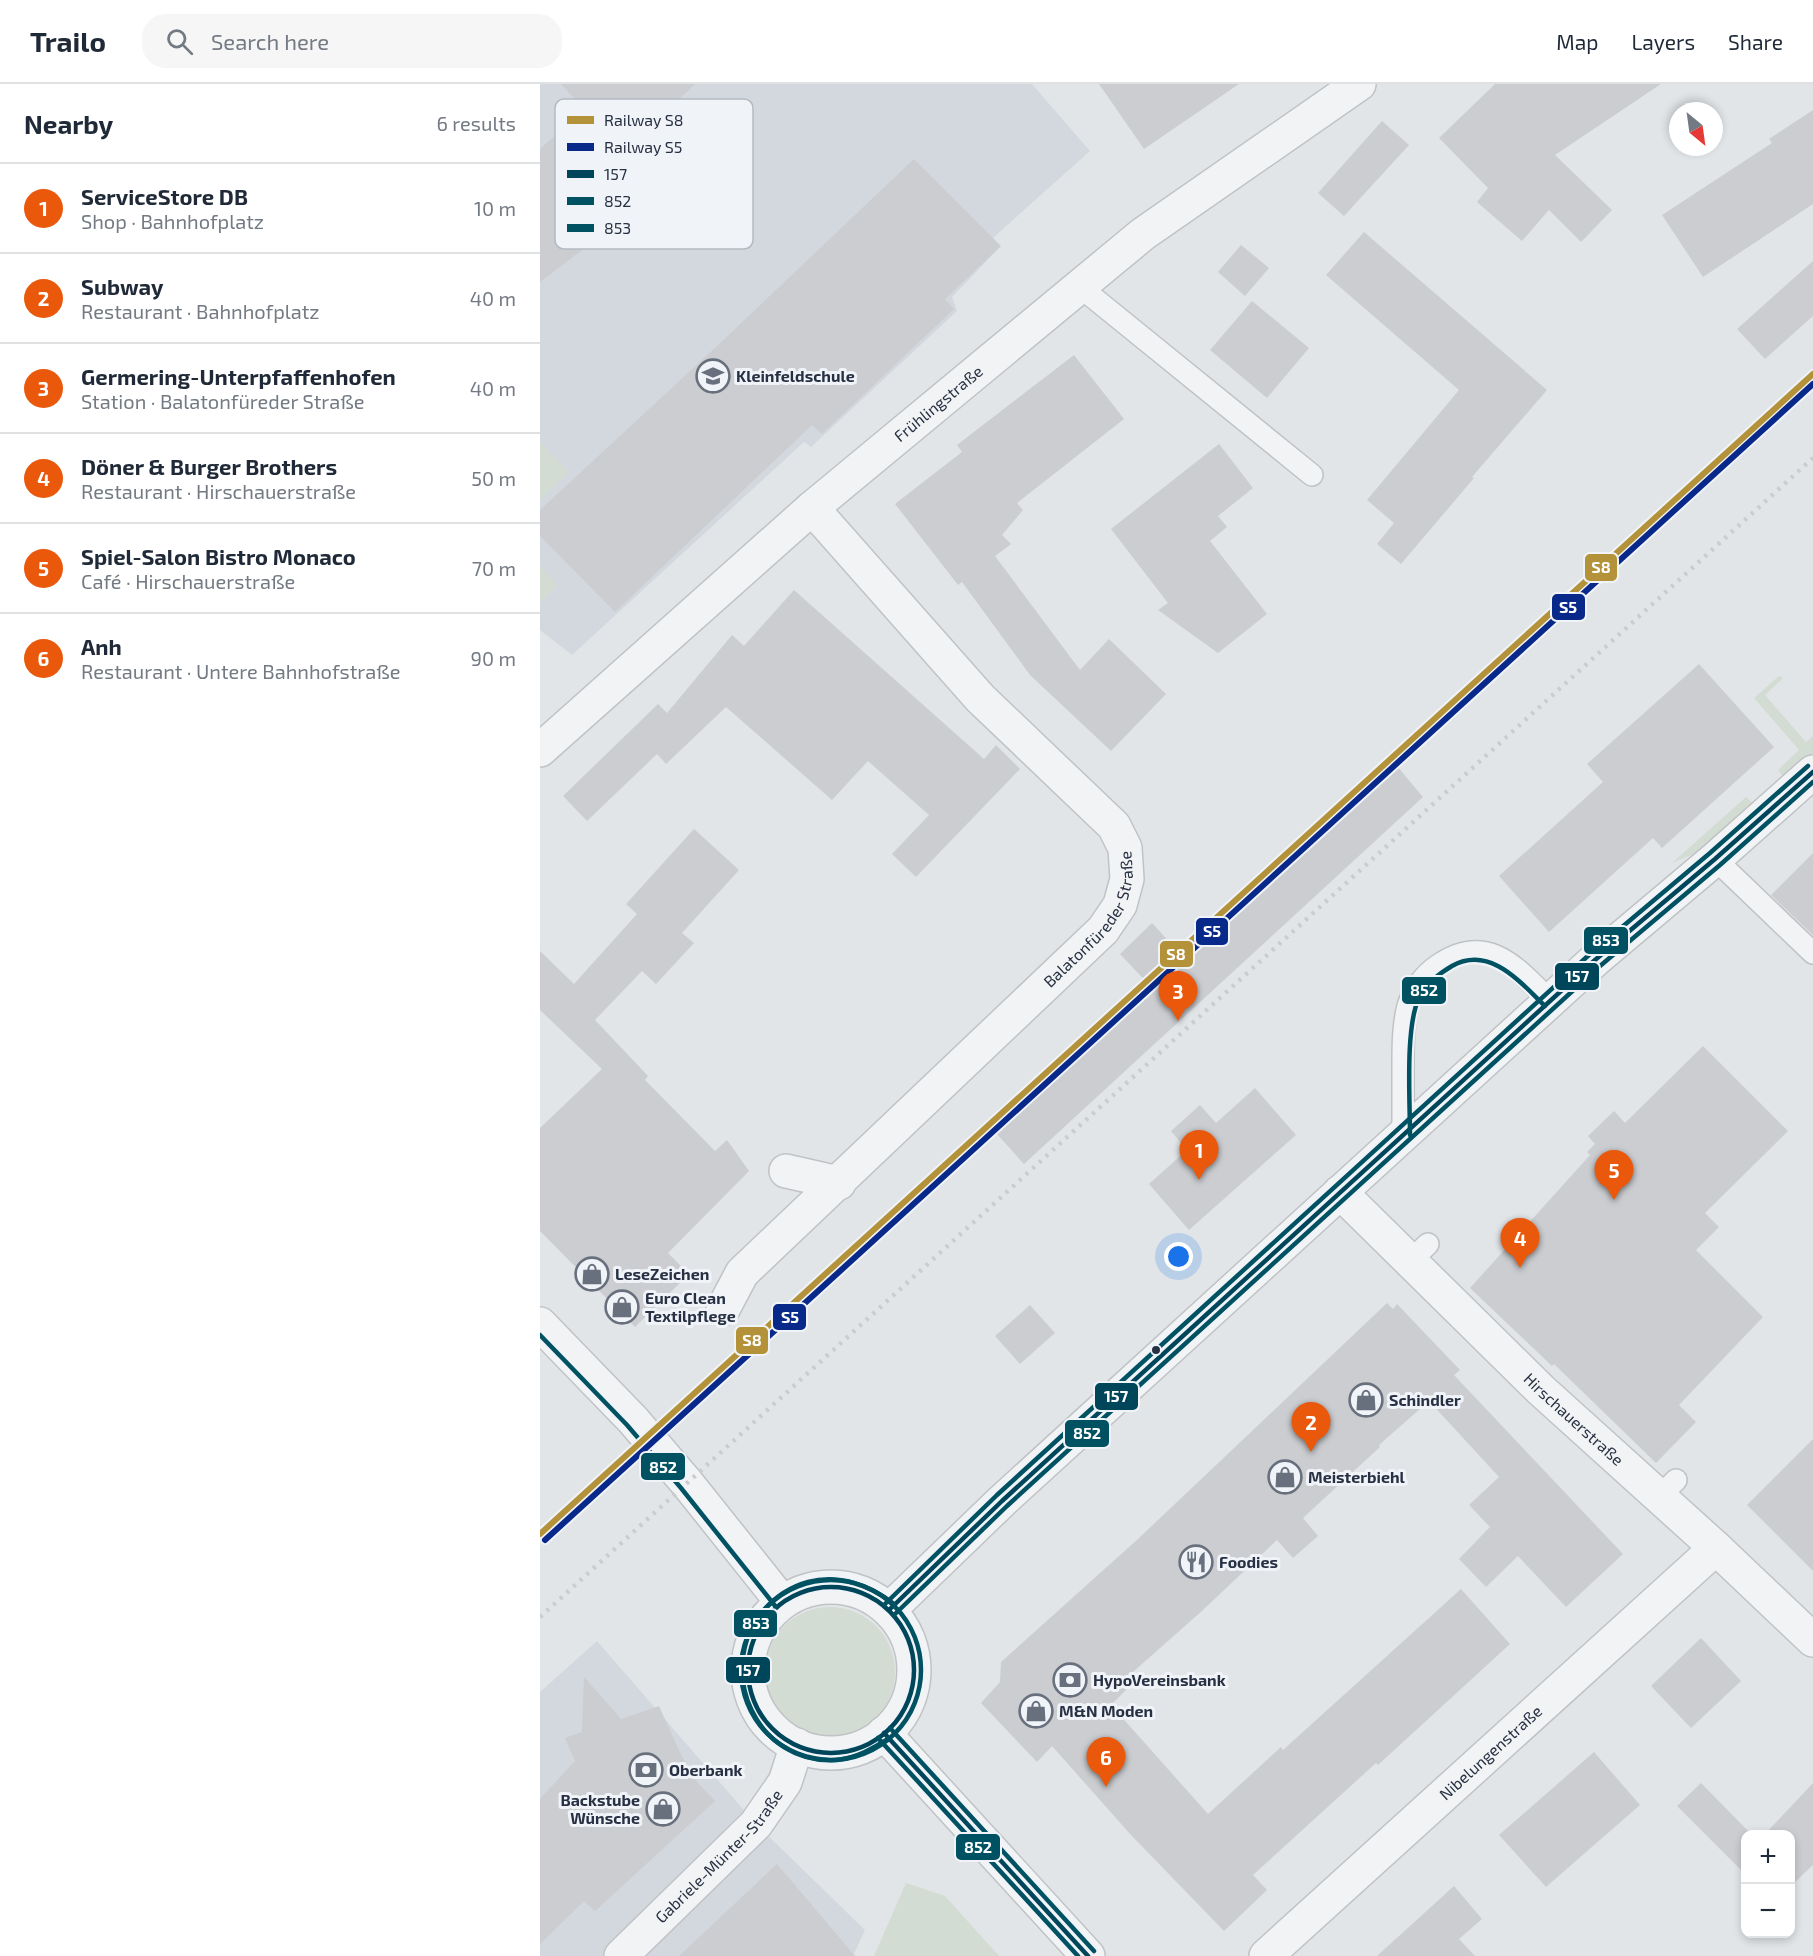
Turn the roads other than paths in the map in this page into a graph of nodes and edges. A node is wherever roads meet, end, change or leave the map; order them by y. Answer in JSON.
{"nodes":[{"id":1,"x":1359,"y":84,"type":"edge"},
{"id":2,"x":1079,"y":286,"type":"junction"},
{"id":3,"x":1312,"y":475,"type":"dead end"},
{"id":4,"x":812,"y":508,"type":"junction"},
{"id":5,"x":540,"y":750,"type":"edge"},
{"id":6,"x":1813,"y":772,"type":"edge"},
{"id":7,"x":1715,"y":859,"type":"junction"},
{"id":8,"x":1813,"y":953,"type":"edge"},
{"id":9,"x":1550,"y":1001,"type":"junction"},
{"id":10,"x":1403,"y":1135,"type":"junction"},
{"id":11,"x":786,"y":1171,"type":"dead end"},
{"id":12,"x":838,"y":1183,"type":"junction"},
{"id":13,"x":1340,"y":1192,"type":"junction"},
{"id":14,"x":723,"y":1309,"type":"dead end"},
{"id":15,"x":540,"y":1324,"type":"edge"},
{"id":16,"x":1716,"y":1548,"type":"junction"},
{"id":17,"x":782,"y":1602,"type":"junction"},
{"id":18,"x":890,"y":1610,"type":"junction"},
{"id":19,"x":1813,"y":1640,"type":"edge"},
{"id":20,"x":885,"y":1733,"type":"junction"},
{"id":21,"x":797,"y":1745,"type":"junction"},
{"id":22,"x":621,"y":1956,"type":"edge"},
{"id":23,"x":1088,"y":1956,"type":"edge"},
{"id":24,"x":1266,"y":1956,"type":"edge"}],
"edges":[{"from":1,"to":2,"type":"street","name":"Frühlingstraße"},
{"from":2,"to":3,"type":"lane"},
{"from":2,"to":4,"type":"street","name":"Frühlingstraße"},
{"from":4,"to":5,"type":"street","name":"Frühlingstraße"},
{"from":4,"to":12,"type":"street","name":"Balatonfüreder Straße"},
{"from":6,"to":7,"type":"street"},
{"from":7,"to":8,"type":"lane"},
{"from":7,"to":9,"type":"street"},
{"from":9,"to":10,"type":"street"},
{"from":9,"to":10,"type":"lane"},
{"from":10,"to":13,"type":"street"},
{"from":11,"to":12,"type":"street"},
{"from":12,"to":14,"type":"street","name":"Balatonfüreder Straße"},
{"from":13,"to":16,"type":"street","name":"Hirschauerstraße"},
{"from":13,"to":18,"type":"street"},
{"from":15,"to":17,"type":"street"},
{"from":16,"to":19,"type":"street","name":"Hirschauerstraße"},
{"from":16,"to":24,"type":"street","name":"Nibelungenstraße"},
{"from":17,"to":18,"type":"street"},
{"from":17,"to":21,"type":"street"},
{"from":18,"to":20,"type":"street"},
{"from":20,"to":21,"type":"street"},
{"from":20,"to":23,"type":"street"},
{"from":21,"to":22,"type":"street","name":"Gabriele-Münter-Straße"}]}
